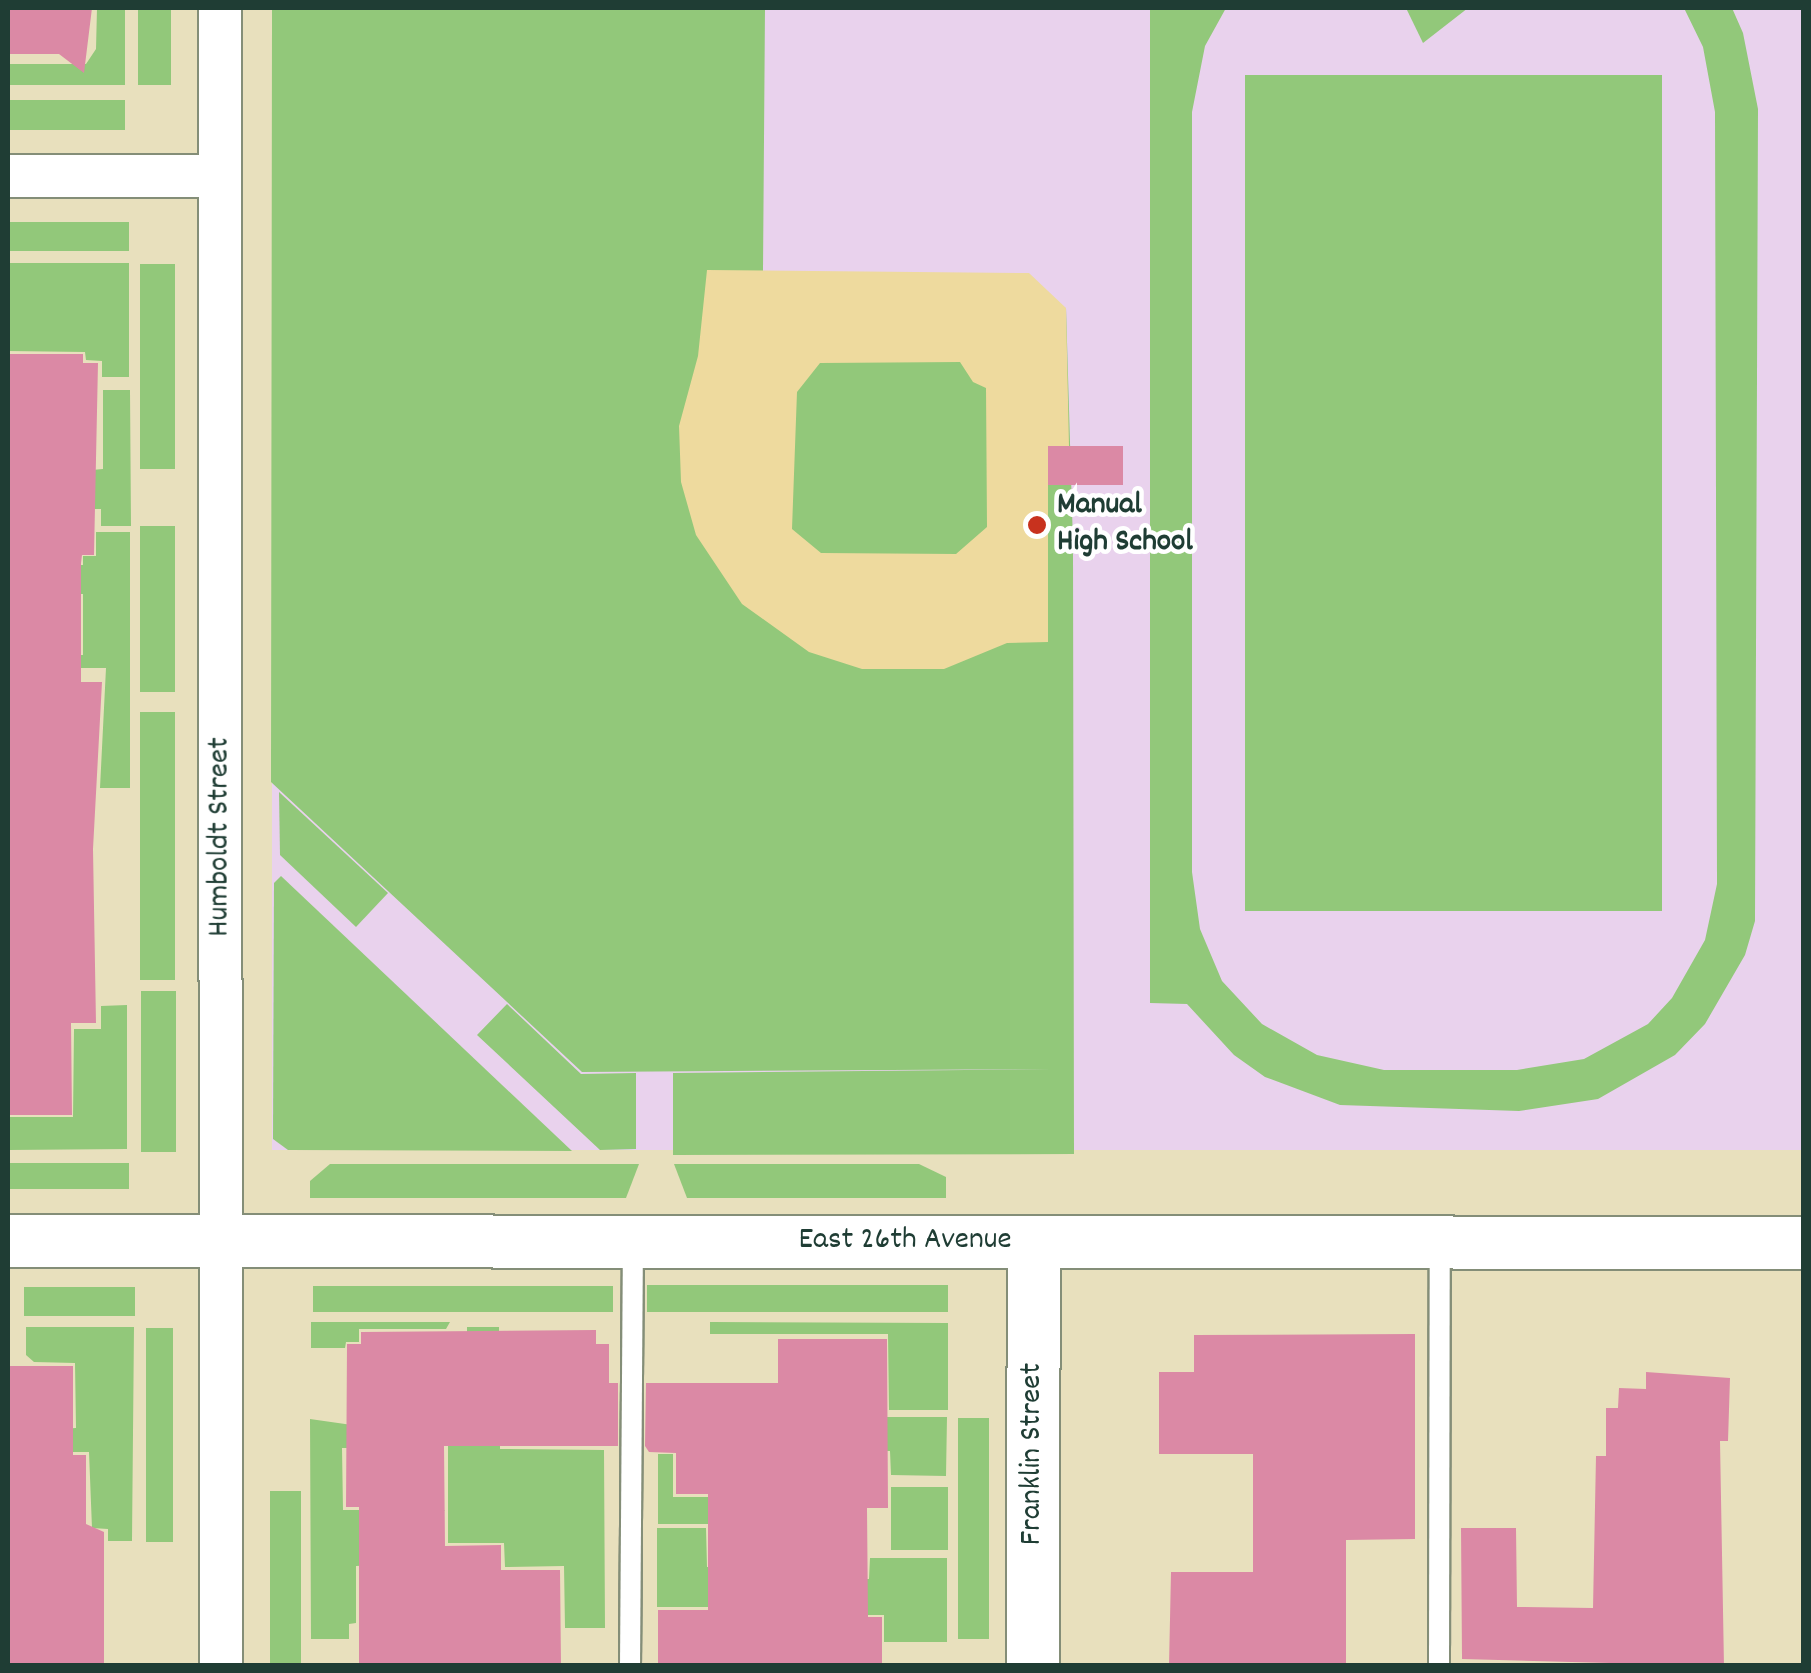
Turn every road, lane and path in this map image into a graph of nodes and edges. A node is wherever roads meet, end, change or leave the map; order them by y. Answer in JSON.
{"nodes":[{"id":1,"x":220,"y":8,"type":"edge"},
{"id":2,"x":8,"y":176,"type":"edge"},
{"id":3,"x":220,"y":176,"type":"junction"},
{"id":4,"x":221,"y":1240,"type":"junction"},
{"id":5,"x":8,"y":1241,"type":"edge"},
{"id":6,"x":633,"y":1241,"type":"junction"},
{"id":7,"x":1034,"y":1242,"type":"junction"},
{"id":8,"x":1440,"y":1242,"type":"junction"},
{"id":9,"x":1804,"y":1243,"type":"edge"},
{"id":10,"x":221,"y":1666,"type":"edge"},
{"id":11,"x":630,"y":1666,"type":"edge"},
{"id":12,"x":1033,"y":1666,"type":"edge"},
{"id":13,"x":1439,"y":1666,"type":"edge"}],
"edges":[{"from":1,"to":3,"type":"street","name":"Humboldt Street"},
{"from":2,"to":3,"type":"street"},
{"from":3,"to":4,"type":"street","name":"Humboldt Street"},
{"from":4,"to":5,"type":"street","name":"East 26th Avenue"},
{"from":4,"to":6,"type":"street","name":"East 26th Avenue"},
{"from":4,"to":10,"type":"street","name":"Humboldt Street"},
{"from":6,"to":7,"type":"street","name":"East 26th Avenue"},
{"from":6,"to":11,"type":"lane"},
{"from":7,"to":8,"type":"street","name":"East 26th Avenue"},
{"from":7,"to":12,"type":"street","name":"Franklin Street"},
{"from":8,"to":9,"type":"street","name":"East 26th Avenue"},
{"from":8,"to":13,"type":"lane"}]}
